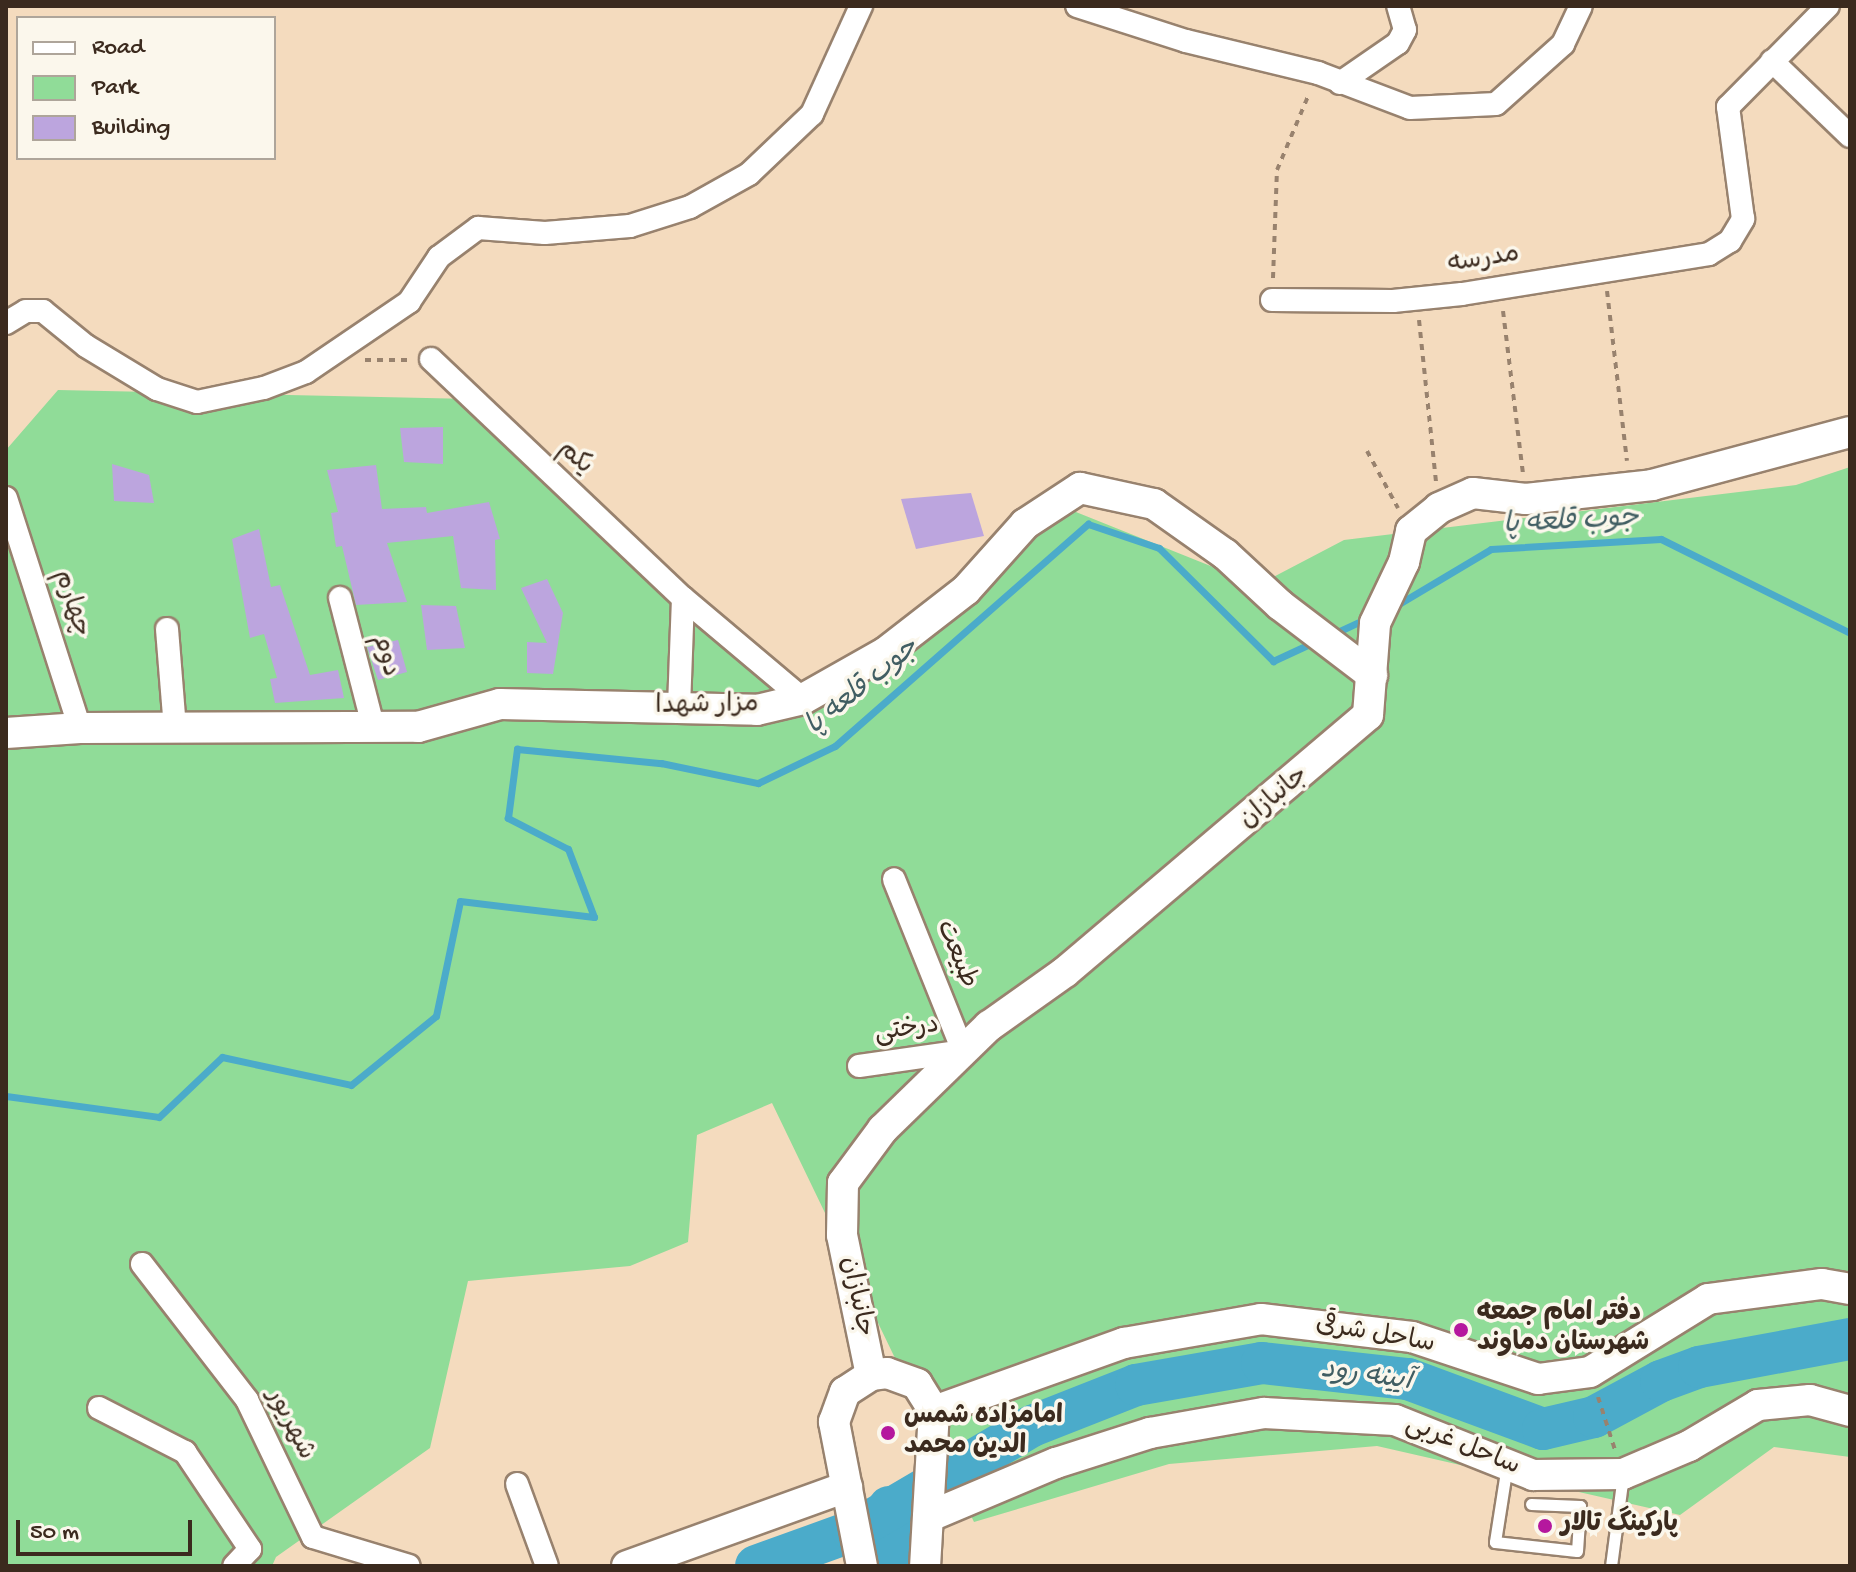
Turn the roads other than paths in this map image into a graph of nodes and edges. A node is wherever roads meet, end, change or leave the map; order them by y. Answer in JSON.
{"nodes":[{"id":1,"x":861,"y":6,"type":"edge"},
{"id":2,"x":1077,"y":6,"type":"edge"},
{"id":3,"x":1398,"y":6,"type":"edge"},
{"id":4,"x":1581,"y":6,"type":"edge"},
{"id":5,"x":1828,"y":6,"type":"edge"},
{"id":6,"x":1772,"y":61,"type":"junction"},
{"id":7,"x":1340,"y":83,"type":"junction"},
{"id":8,"x":1850,"y":136,"type":"edge"},
{"id":9,"x":1272,"y":300,"type":"road end"},
{"id":10,"x":6,"y":323,"type":"edge"},
{"id":11,"x":431,"y":359,"type":"road end"},
{"id":12,"x":1850,"y":432,"type":"edge"},
{"id":13,"x":6,"y":501,"type":"edge"},
{"id":14,"x":340,"y":598,"type":"dead end"},
{"id":15,"x":683,"y":598,"type":"junction"},
{"id":16,"x":167,"y":629,"type":"dead end"},
{"id":17,"x":1372,"y":675,"type":"junction"},
{"id":18,"x":803,"y":699,"type":"junction"},
{"id":19,"x":679,"y":708,"type":"junction"},
{"id":20,"x":80,"y":728,"type":"junction"},
{"id":21,"x":175,"y":729,"type":"junction"},
{"id":22,"x":374,"y":729,"type":"junction"},
{"id":23,"x":6,"y":733,"type":"edge"},
{"id":24,"x":894,"y":879,"type":"dead end"},
{"id":25,"x":963,"y":1051,"type":"junction"},
{"id":26,"x":859,"y":1066,"type":"dead end"},
{"id":27,"x":142,"y":1264,"type":"dead end"},
{"id":28,"x":1850,"y":1289,"type":"edge"},
{"id":29,"x":871,"y":1375,"type":"junction"},
{"id":30,"x":99,"y":1408,"type":"dead end"},
{"id":31,"x":934,"y":1411,"type":"junction"},
{"id":32,"x":1850,"y":1411,"type":"edge"},
{"id":33,"x":1507,"y":1465,"type":"junction"},
{"id":34,"x":1620,"y":1466,"type":"junction"},
{"id":35,"x":517,"y":1484,"type":"dead end"},
{"id":36,"x":847,"y":1493,"type":"junction"},
{"id":37,"x":1531,"y":1504,"type":"dead end"},
{"id":38,"x":927,"y":1510,"type":"junction"},
{"id":39,"x":862,"y":1560,"type":"edge"},
{"id":40,"x":234,"y":1566,"type":"edge"},
{"id":41,"x":409,"y":1566,"type":"edge"},
{"id":42,"x":547,"y":1566,"type":"edge"},
{"id":43,"x":627,"y":1566,"type":"edge"},
{"id":44,"x":925,"y":1566,"type":"edge"},
{"id":45,"x":1611,"y":1566,"type":"edge"}],
"edges":[{"from":1,"to":10,"type":"street"},
{"from":2,"to":7,"type":"street"},
{"from":3,"to":7,"type":"street"},
{"from":4,"to":7,"type":"street"},
{"from":5,"to":6,"type":"street"},
{"from":6,"to":8,"type":"street"},
{"from":6,"to":9,"type":"street","name":"مدرسه"},
{"from":11,"to":15,"type":"street","name":"یکم"},
{"from":12,"to":17,"type":"street","name":"جانبازان"},
{"from":13,"to":20,"type":"street","name":"چهارم"},
{"from":14,"to":22,"type":"street","name":"دوم"},
{"from":15,"to":18,"type":"street","name":"یکم"},
{"from":15,"to":19,"type":"street"},
{"from":16,"to":21,"type":"street"},
{"from":17,"to":18,"type":"street","name":"مزار شهدا"},
{"from":17,"to":25,"type":"street","name":"جانبازان"},
{"from":18,"to":19,"type":"street","name":"مزار شهدا"},
{"from":19,"to":22,"type":"street","name":"مزار شهدا"},
{"from":20,"to":21,"type":"street","name":"مزار شهدا"},
{"from":20,"to":23,"type":"street","name":"مزار شهدا"},
{"from":21,"to":22,"type":"street","name":"مزار شهدا"},
{"from":24,"to":25,"type":"street","name":"طبیعت"},
{"from":25,"to":26,"type":"street","name":"درختی"},
{"from":25,"to":29,"type":"street","name":"جانبازان"},
{"from":27,"to":41,"type":"street","name":"شهریور"},
{"from":28,"to":31,"type":"street","name":"ساحل شرقی"},
{"from":29,"to":31,"type":"street"},
{"from":29,"to":36,"type":"street"},
{"from":30,"to":40,"type":"street"},
{"from":31,"to":38,"type":"street"},
{"from":32,"to":34,"type":"street","name":"ساحل غربی"},
{"from":33,"to":34,"type":"street","name":"ساحل غربی"},
{"from":33,"to":37,"type":"lane"},
{"from":33,"to":38,"type":"street","name":"ساحل غربی"},
{"from":34,"to":45,"type":"lane"},
{"from":35,"to":42,"type":"street"},
{"from":36,"to":39,"type":"street"},
{"from":36,"to":43,"type":"street"},
{"from":38,"to":44,"type":"street"}]}
